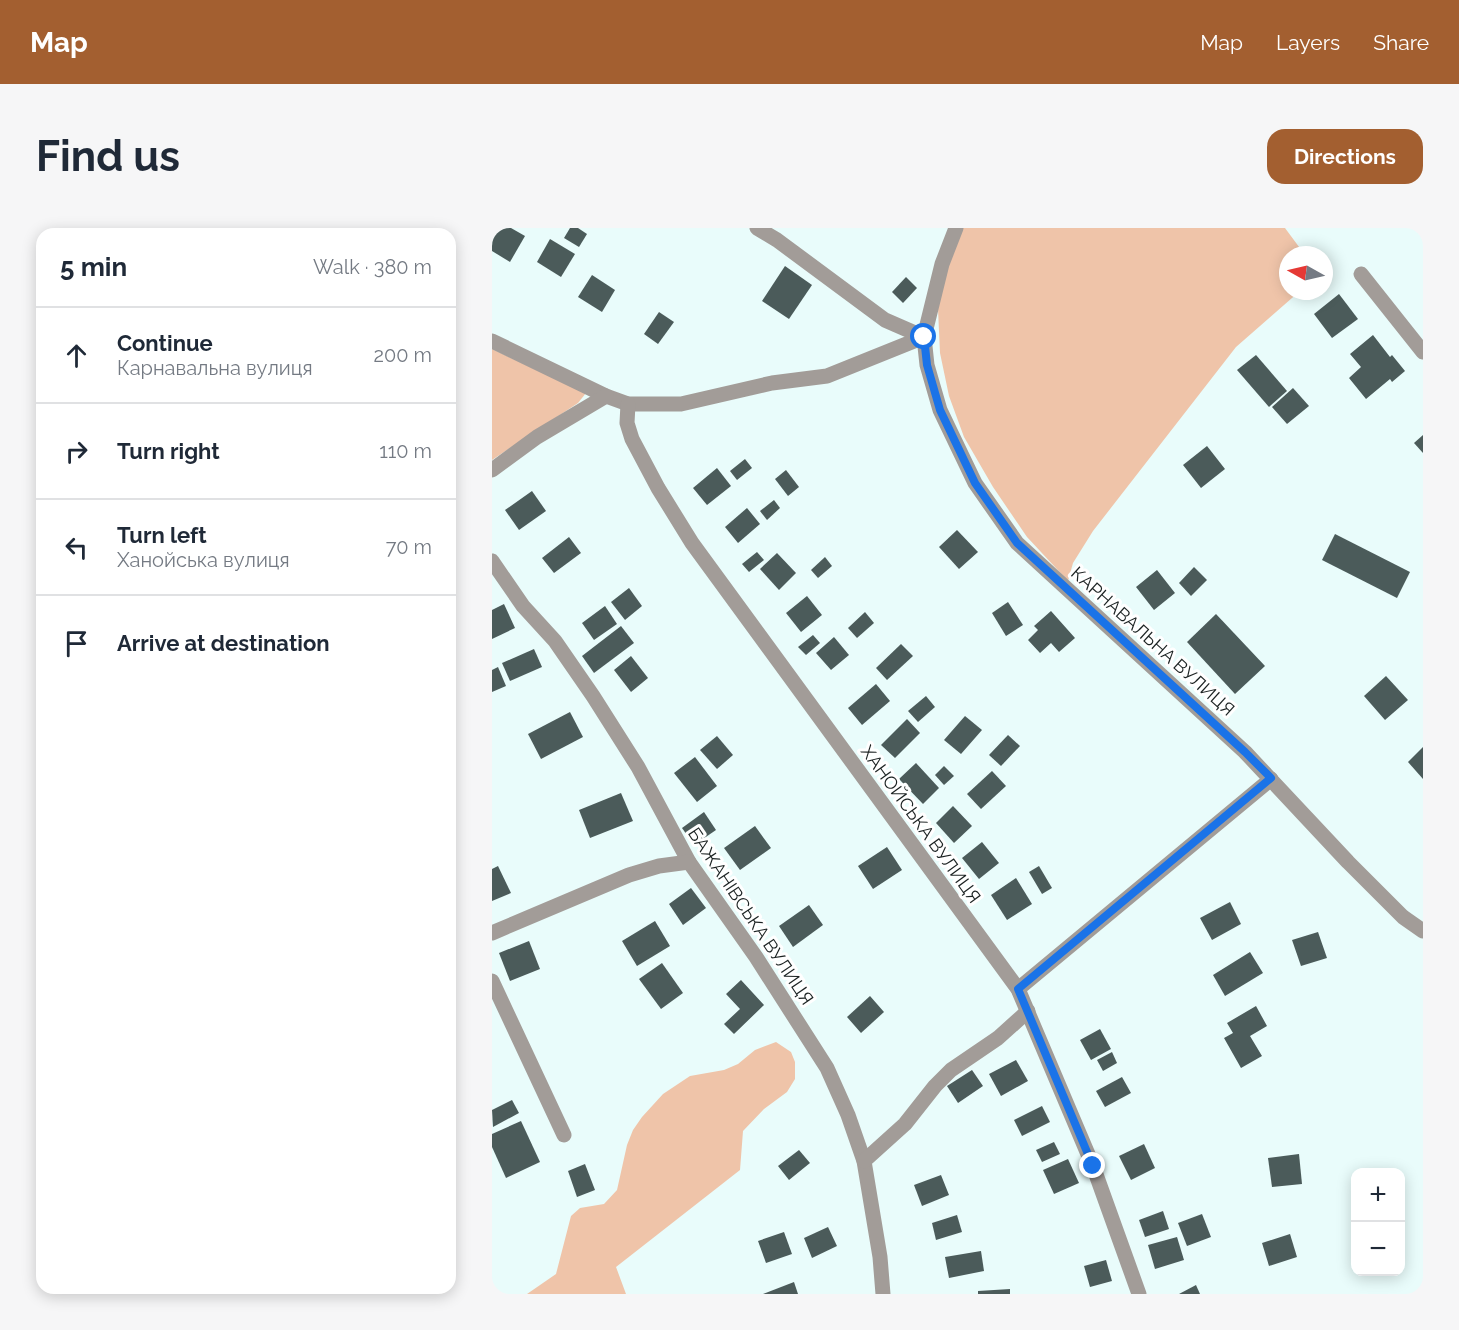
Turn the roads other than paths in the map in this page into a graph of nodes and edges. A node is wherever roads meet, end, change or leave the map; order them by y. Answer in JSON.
{"nodes":[{"id":1,"x":757,"y":228,"type":"edge"},
{"id":2,"x":956,"y":228,"type":"edge"},
{"id":3,"x":1361,"y":274,"type":"dead end"},
{"id":4,"x":924,"y":337,"type":"junction"},
{"id":5,"x":492,"y":341,"type":"edge"},
{"id":6,"x":1423,"y":352,"type":"edge"},
{"id":7,"x":606,"y":396,"type":"junction"},
{"id":8,"x":628,"y":404,"type":"junction"},
{"id":9,"x":492,"y":470,"type":"edge"},
{"id":10,"x":492,"y":561,"type":"edge"},
{"id":11,"x":1271,"y":778,"type":"junction"},
{"id":12,"x":689,"y":862,"type":"junction"},
{"id":13,"x":1423,"y":931,"type":"edge"},
{"id":14,"x":492,"y":933,"type":"edge"},
{"id":15,"x":492,"y":981,"type":"edge"},
{"id":16,"x":1018,"y":989,"type":"junction"},
{"id":17,"x":1028,"y":1011,"type":"junction"},
{"id":18,"x":564,"y":1135,"type":"dead end"},
{"id":19,"x":864,"y":1161,"type":"junction"},
{"id":20,"x":883,"y":1294,"type":"edge"},
{"id":21,"x":1139,"y":1294,"type":"edge"}],
"edges":[{"from":1,"to":4,"type":"street"},
{"from":2,"to":4,"type":"street"},
{"from":3,"to":6,"type":"street"},
{"from":4,"to":8,"type":"street"},
{"from":4,"to":11,"type":"street","name":"КАРНАВАЛЬНА ВУЛИЦЯ"},
{"from":5,"to":7,"type":"street"},
{"from":7,"to":8,"type":"street"},
{"from":7,"to":9,"type":"street"},
{"from":8,"to":16,"type":"street","name":"ХАНОЙСЬКА ВУЛИЦЯ"},
{"from":10,"to":12,"type":"street","name":"БАЖАНІВСЬКА ВУЛИЦЯ"},
{"from":11,"to":13,"type":"street","name":"КАРНАВАЛЬНА ВУЛИЦЯ"},
{"from":11,"to":16,"type":"street"},
{"from":12,"to":14,"type":"street"},
{"from":12,"to":19,"type":"street","name":"БАЖАНІВСЬКА ВУЛИЦЯ"},
{"from":15,"to":18,"type":"street"},
{"from":16,"to":17,"type":"street","name":"ХАНОЙСЬКА ВУЛИЦЯ"},
{"from":17,"to":19,"type":"street"},
{"from":17,"to":21,"type":"street","name":"ХАНОЙСЬКА ВУЛИЦЯ"},
{"from":19,"to":20,"type":"street","name":"БАЖАНІВСЬКА ВУЛИЦЯ"}]}
